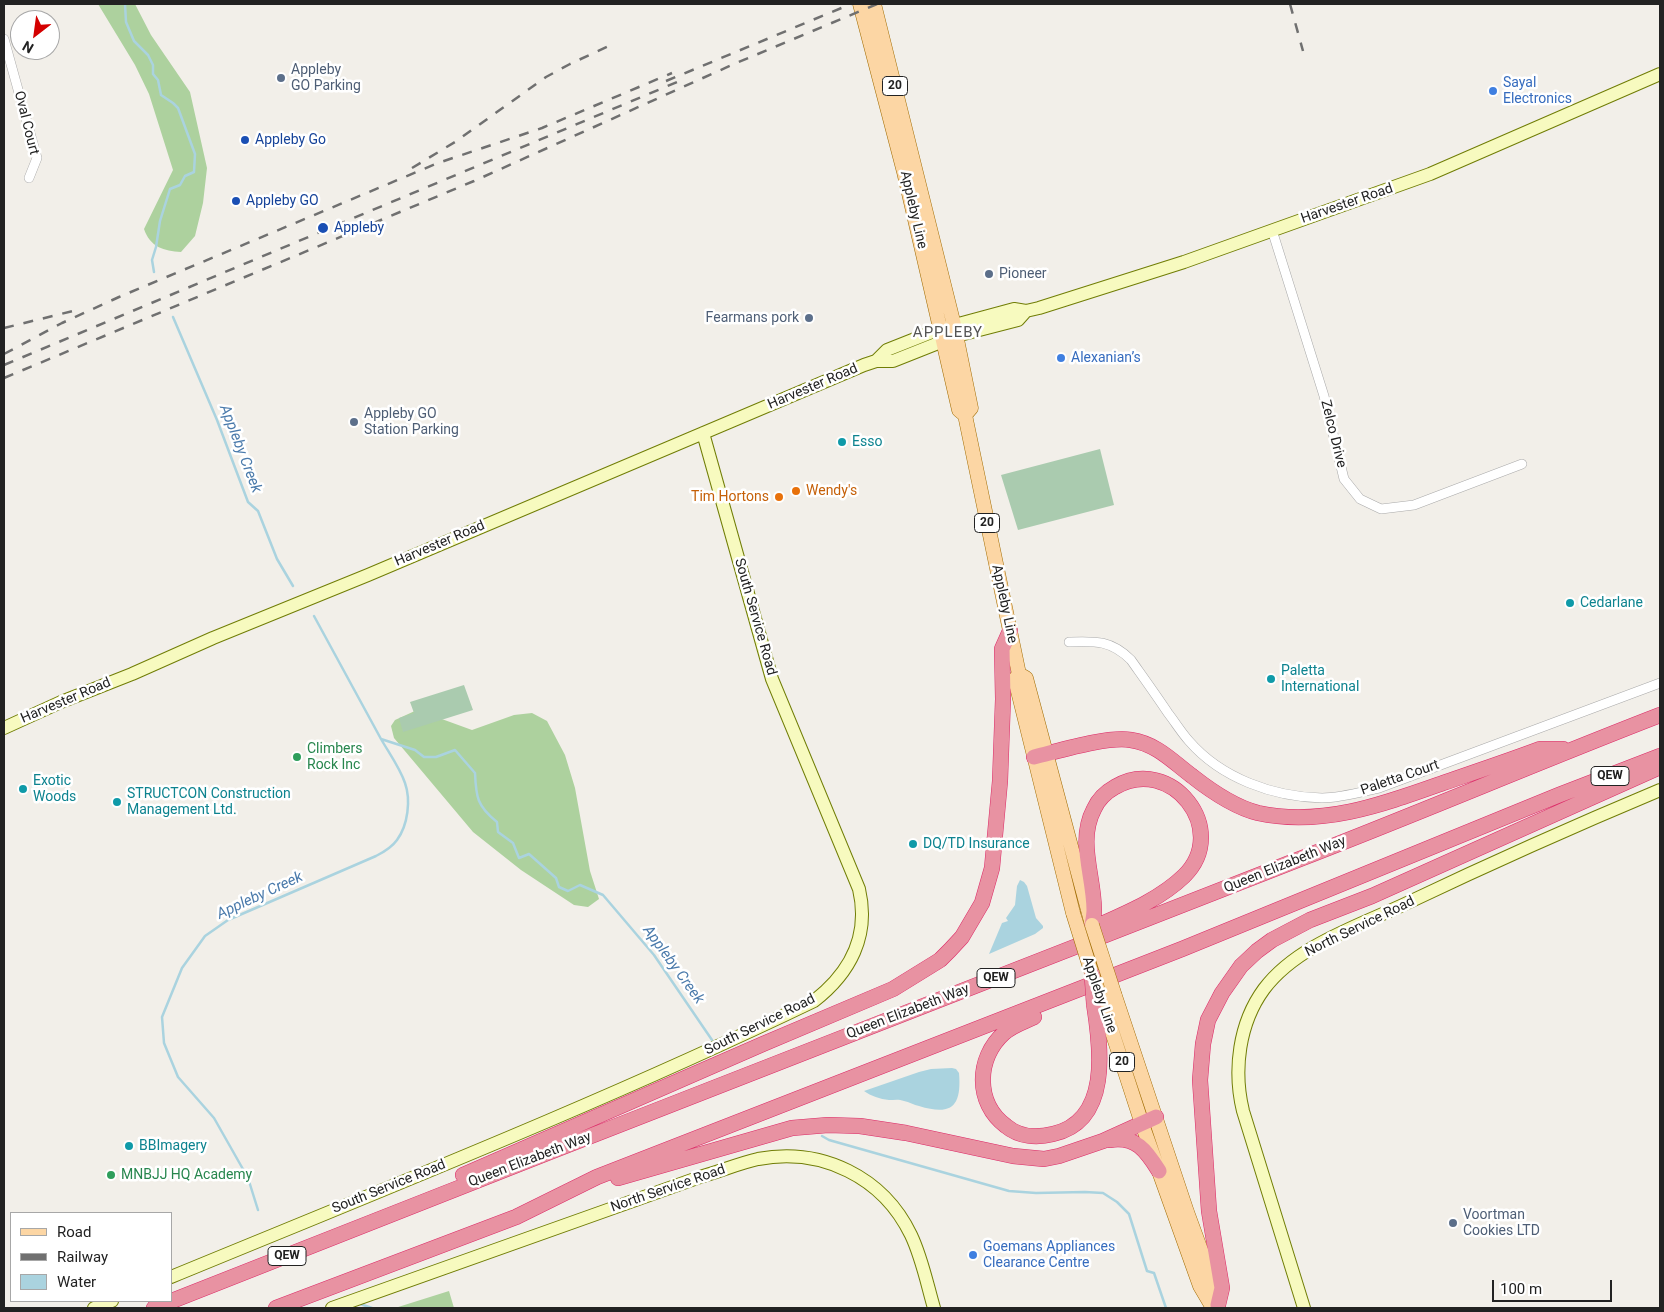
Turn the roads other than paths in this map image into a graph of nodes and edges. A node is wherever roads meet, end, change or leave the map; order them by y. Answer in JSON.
{"nodes":[{"id":1,"x":860,"y":4,"type":"edge"},
{"id":2,"x":874,"y":4,"type":"edge"},
{"id":3,"x":4,"y":39,"type":"edge"},
{"id":4,"x":1658,"y":75,"type":"edge"},
{"id":5,"x":1660,"y":89,"type":"edge"},
{"id":6,"x":29,"y":178,"type":"dead end"},
{"id":7,"x":1272,"y":230,"type":"junction"},
{"id":8,"x":955,"y":330,"type":"junction"},
{"id":9,"x":941,"y":335,"type":"junction"},
{"id":10,"x":922,"y":350,"type":"junction"},
{"id":11,"x":946,"y":357,"type":"junction"},
{"id":12,"x":876,"y":361,"type":"junction"},
{"id":13,"x":965,"y":415,"type":"junction"},
{"id":14,"x":704,"y":433,"type":"junction"},
{"id":15,"x":1522,"y":464,"type":"dead end"},
{"id":16,"x":1010,"y":631,"type":"junction"},
{"id":17,"x":1069,"y":642,"type":"dead end"},
{"id":18,"x":1660,"y":683,"type":"edge"},
{"id":19,"x":1660,"y":715,"type":"edge"},
{"id":20,"x":4,"y":728,"type":"edge"},
{"id":21,"x":1572,"y":749,"type":"junction"},
{"id":22,"x":1040,"y":756,"type":"junction"},
{"id":23,"x":1660,"y":756,"type":"edge"},
{"id":24,"x":1660,"y":767,"type":"edge"},
{"id":25,"x":1660,"y":790,"type":"edge"},
{"id":26,"x":1090,"y":906,"type":"junction"},
{"id":27,"x":1092,"y":925,"type":"joint"},
{"id":28,"x":1182,"y":950,"type":"junction"},
{"id":29,"x":1092,"y":974,"type":"joint"},
{"id":30,"x":994,"y":979,"type":"junction"},
{"id":31,"x":1104,"y":1000,"type":"junction"},
{"id":32,"x":1156,"y":1117,"type":"junction"},
{"id":33,"x":1142,"y":1124,"type":"junction"},
{"id":34,"x":1103,"y":1141,"type":"junction"},
{"id":35,"x":1159,"y":1171,"type":"junction"},
{"id":36,"x":419,"y":1203,"type":"junction"},
{"id":37,"x":516,"y":1217,"type":"junction"},
{"id":38,"x":172,"y":1277,"type":"edge"},
{"id":39,"x":172,"y":1301,"type":"edge"},
{"id":40,"x":109,"y":1302,"type":"edge"},
{"id":41,"x":169,"y":1302,"type":"edge"},
{"id":42,"x":1216,"y":1307,"type":"edge"},
{"id":43,"x":94,"y":1308,"type":"edge"},
{"id":44,"x":154,"y":1308,"type":"edge"},
{"id":45,"x":276,"y":1308,"type":"edge"},
{"id":46,"x":332,"y":1308,"type":"edge"},
{"id":47,"x":934,"y":1308,"type":"edge"},
{"id":48,"x":1304,"y":1308,"type":"edge"}],
"edges":[{"from":1,"to":9,"type":"main road","name":"Appleby Line","number":"20"},
{"from":2,"to":8,"type":"main road","name":"Appleby Line","number":"20"},
{"from":3,"to":6,"type":"street","name":"Oval Court"},
{"from":4,"to":5,"type":"street"},
{"from":4,"to":7,"type":"street","name":"Harvester Road"},
{"from":7,"to":8,"type":"street","name":"Harvester Road"},
{"from":7,"to":15,"type":"street","name":"Zelco Drive"},
{"from":8,"to":9,"type":"street","name":"Harvester Road"},
{"from":8,"to":13,"type":"main road","name":"Appleby Line","number":"20"},
{"from":9,"to":10,"type":"street","name":"Harvester Road"},
{"from":9,"to":11,"type":"main road","name":"Appleby Line","number":"20"},
{"from":9,"to":12,"type":"street","name":"Harvester Road"},
{"from":10,"to":11,"type":"street"},
{"from":10,"to":12,"type":"street","name":"Harvester Road"},
{"from":11,"to":13,"type":"main road","name":"Appleby Line","number":"20"},
{"from":12,"to":14,"type":"street","name":"Harvester Road"},
{"from":13,"to":16,"type":"main road","name":"Appleby Line","number":"20"},
{"from":14,"to":20,"type":"street","name":"Harvester Road"},
{"from":14,"to":38,"type":"street","name":"South Service Road"},
{"from":16,"to":22,"type":"main road","name":"Appleby Line","number":"20"},
{"from":16,"to":36,"type":"highway"},
{"from":17,"to":18,"type":"street","name":"Paletta Court"},
{"from":19,"to":21,"type":"highway","name":"Queen Elizabeth Way","number":"QEW"},
{"from":21,"to":22,"type":"highway"},
{"from":21,"to":30,"type":"highway","name":"Queen Elizabeth Way","number":"QEW"},
{"from":22,"to":26,"type":"main road","name":"Appleby Line","number":"20"},
{"from":22,"to":29,"type":"main road","name":"Appleby Line","number":"20","bridge":true},
{"from":23,"to":28,"type":"highway","number":"QEW"},
{"from":24,"to":42,"type":"highway"},
{"from":25,"to":48,"type":"street","name":"North Service Road"},
{"from":26,"to":27,"type":"highway"},
{"from":26,"to":30,"type":"highway"},
{"from":27,"to":31,"type":"main road","name":"Appleby Line","number":"20","bridge":true},
{"from":28,"to":31,"type":"highway"},
{"from":28,"to":37,"type":"highway","number":"QEW"},
{"from":29,"to":31,"type":"highway","bridge":true},
{"from":30,"to":36,"type":"highway","name":"Queen Elizabeth Way","number":"QEW"},
{"from":31,"to":32,"type":"main road","name":"Appleby Line","number":"20"},
{"from":31,"to":33,"type":"main road","name":"Appleby Line","number":"20"},
{"from":32,"to":33,"type":"highway"},
{"from":32,"to":42,"type":"main road","name":"Appleby Line","number":"20"},
{"from":33,"to":34,"type":"highway"},
{"from":33,"to":35,"type":"main road","name":"Appleby Line","number":"20"},
{"from":34,"to":35,"type":"highway"},
{"from":34,"to":37,"type":"highway"},
{"from":35,"to":42,"type":"main road","name":"Appleby Line","number":"20"},
{"from":36,"to":39,"type":"highway","name":"Queen Elizabeth Way","number":"QEW"},
{"from":37,"to":45,"type":"highway","number":"QEW"},
{"from":40,"to":43,"type":"street"},
{"from":41,"to":44,"type":"highway","name":"Queen Elizabeth Way","number":"QEW"},
{"from":46,"to":47,"type":"street","name":"North Service Road"}]}
